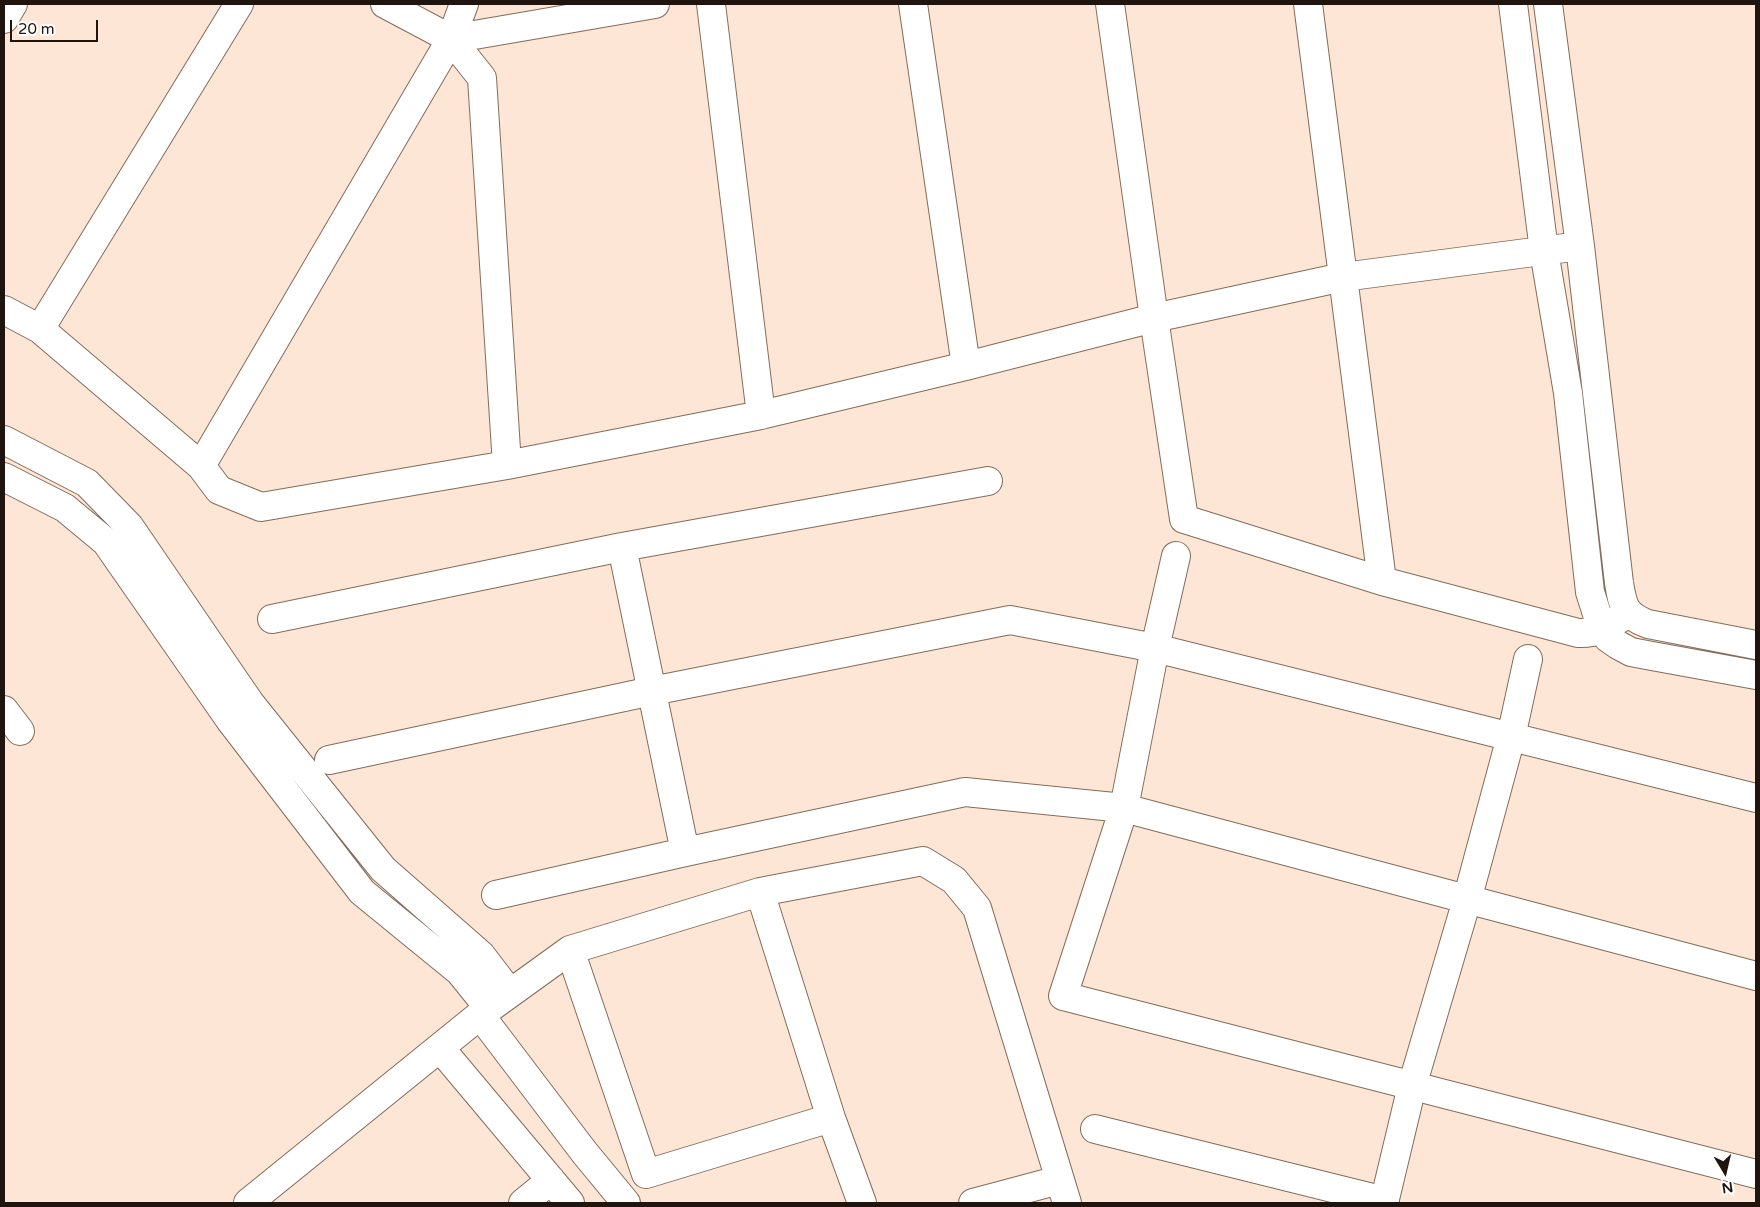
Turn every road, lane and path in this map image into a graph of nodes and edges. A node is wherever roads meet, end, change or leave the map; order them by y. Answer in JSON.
{"nodes":[{"id":1,"x":13,"y":4,"type":"edge"},
{"id":2,"x":239,"y":4,"type":"edge"},
{"id":3,"x":385,"y":4,"type":"edge"},
{"id":4,"x":464,"y":4,"type":"edge"},
{"id":5,"x":655,"y":4,"type":"edge"},
{"id":6,"x":711,"y":4,"type":"edge"},
{"id":7,"x":912,"y":4,"type":"edge"},
{"id":8,"x":1110,"y":4,"type":"edge"},
{"id":9,"x":1308,"y":4,"type":"edge"},
{"id":10,"x":1513,"y":4,"type":"edge"},
{"id":11,"x":1548,"y":4,"type":"edge"},
{"id":12,"x":4,"y":19,"type":"edge"},
{"id":13,"x":451,"y":39,"type":"junction"},
{"id":14,"x":1580,"y":246,"type":"junction"},
{"id":15,"x":1544,"y":250,"type":"junction"},
{"id":16,"x":1343,"y":277,"type":"junction"},
{"id":17,"x":4,"y":310,"type":"edge"},
{"id":18,"x":1154,"y":318,"type":"junction"},
{"id":19,"x":40,"y":329,"type":"junction"},
{"id":20,"x":966,"y":366,"type":"junction"},
{"id":21,"x":761,"y":415,"type":"junction"},
{"id":22,"x":4,"y":440,"type":"edge"},
{"id":23,"x":507,"y":465,"type":"junction"},
{"id":24,"x":200,"y":466,"type":"junction"},
{"id":25,"x":4,"y":477,"type":"edge"},
{"id":26,"x":988,"y":481,"type":"dead end"},
{"id":27,"x":622,"y":548,"type":"junction"},
{"id":28,"x":1176,"y":556,"type":"dead end"},
{"id":29,"x":1382,"y":581,"type":"junction"},
{"id":30,"x":1628,"y":613,"type":"junction"},
{"id":31,"x":272,"y":619,"type":"dead end"},
{"id":32,"x":1602,"y":630,"type":"junction"},
{"id":33,"x":1756,"y":645,"type":"edge"},
{"id":34,"x":1155,"y":648,"type":"junction"},
{"id":35,"x":1528,"y":658,"type":"dead end"},
{"id":36,"x":1756,"y":675,"type":"edge"},
{"id":37,"x":652,"y":691,"type":"junction"},
{"id":38,"x":1511,"y":736,"type":"junction"},
{"id":39,"x":329,"y":760,"type":"dead end"},
{"id":40,"x":1756,"y":798,"type":"edge"},
{"id":41,"x":1124,"y":808,"type":"junction"},
{"id":42,"x":685,"y":852,"type":"junction"},
{"id":43,"x":760,"y":892,"type":"junction"},
{"id":44,"x":496,"y":895,"type":"dead end"},
{"id":45,"x":1467,"y":900,"type":"junction"},
{"id":46,"x":570,"y":950,"type":"junction"},
{"id":47,"x":1756,"y":976,"type":"edge"},
{"id":48,"x":493,"y":1005,"type":"junction"},
{"id":49,"x":440,"y":1048,"type":"junction"},
{"id":50,"x":1412,"y":1086,"type":"junction"},
{"id":51,"x":831,"y":1118,"type":"junction"},
{"id":52,"x":1095,"y":1129,"type":"dead end"},
{"id":53,"x":1756,"y":1174,"type":"edge"},
{"id":54,"x":551,"y":1180,"type":"junction"},
{"id":55,"x":1063,"y":1192,"type":"edge"},
{"id":56,"x":1384,"y":1202,"type":"edge"},
{"id":57,"x":248,"y":1203,"type":"edge"},
{"id":58,"x":523,"y":1203,"type":"edge"},
{"id":59,"x":570,"y":1203,"type":"edge"},
{"id":60,"x":626,"y":1203,"type":"edge"},
{"id":61,"x":862,"y":1203,"type":"edge"},
{"id":62,"x":973,"y":1203,"type":"edge"}],
"edges":[{"from":1,"to":12,"type":"street"},
{"from":2,"to":19,"type":"street"},
{"from":3,"to":13,"type":"street"},
{"from":4,"to":13,"type":"street"},
{"from":5,"to":13,"type":"street"},
{"from":6,"to":21,"type":"street"},
{"from":7,"to":20,"type":"street"},
{"from":8,"to":18,"type":"street"},
{"from":9,"to":16,"type":"street"},
{"from":10,"to":15,"type":"street"},
{"from":11,"to":14,"type":"street"},
{"from":13,"to":23,"type":"street"},
{"from":13,"to":24,"type":"street"},
{"from":14,"to":15,"type":"street"},
{"from":14,"to":30,"type":"street"},
{"from":15,"to":16,"type":"street"},
{"from":15,"to":32,"type":"street"},
{"from":16,"to":18,"type":"street"},
{"from":16,"to":29,"type":"street"},
{"from":17,"to":19,"type":"street"},
{"from":18,"to":20,"type":"street"},
{"from":18,"to":29,"type":"street"},
{"from":19,"to":24,"type":"street"},
{"from":20,"to":21,"type":"street"},
{"from":21,"to":23,"type":"street"},
{"from":22,"to":48,"type":"street"},
{"from":23,"to":24,"type":"street"},
{"from":25,"to":48,"type":"street"},
{"from":26,"to":27,"type":"street"},
{"from":27,"to":31,"type":"street"},
{"from":27,"to":37,"type":"street"},
{"from":28,"to":34,"type":"street"},
{"from":29,"to":32,"type":"street"},
{"from":30,"to":32,"type":"street"},
{"from":30,"to":33,"type":"street"},
{"from":32,"to":36,"type":"street"},
{"from":34,"to":37,"type":"street"},
{"from":34,"to":38,"type":"street"},
{"from":34,"to":41,"type":"street"},
{"from":35,"to":38,"type":"street"},
{"from":37,"to":39,"type":"street"},
{"from":37,"to":42,"type":"street"},
{"from":38,"to":40,"type":"street"},
{"from":38,"to":45,"type":"street"},
{"from":41,"to":42,"type":"street"},
{"from":41,"to":45,"type":"street"},
{"from":41,"to":50,"type":"street"},
{"from":42,"to":44,"type":"street"},
{"from":43,"to":46,"type":"street"},
{"from":43,"to":51,"type":"street"},
{"from":43,"to":55,"type":"street"},
{"from":45,"to":47,"type":"street"},
{"from":45,"to":50,"type":"street"},
{"from":46,"to":48,"type":"street"},
{"from":46,"to":51,"type":"street"},
{"from":48,"to":49,"type":"street"},
{"from":48,"to":60,"type":"street"},
{"from":49,"to":54,"type":"street"},
{"from":49,"to":57,"type":"street"},
{"from":50,"to":53,"type":"street"},
{"from":50,"to":56,"type":"street"},
{"from":51,"to":61,"type":"street"},
{"from":52,"to":56,"type":"street"},
{"from":54,"to":58,"type":"street"},
{"from":54,"to":59,"type":"street"},
{"from":55,"to":62,"type":"street"}]}
